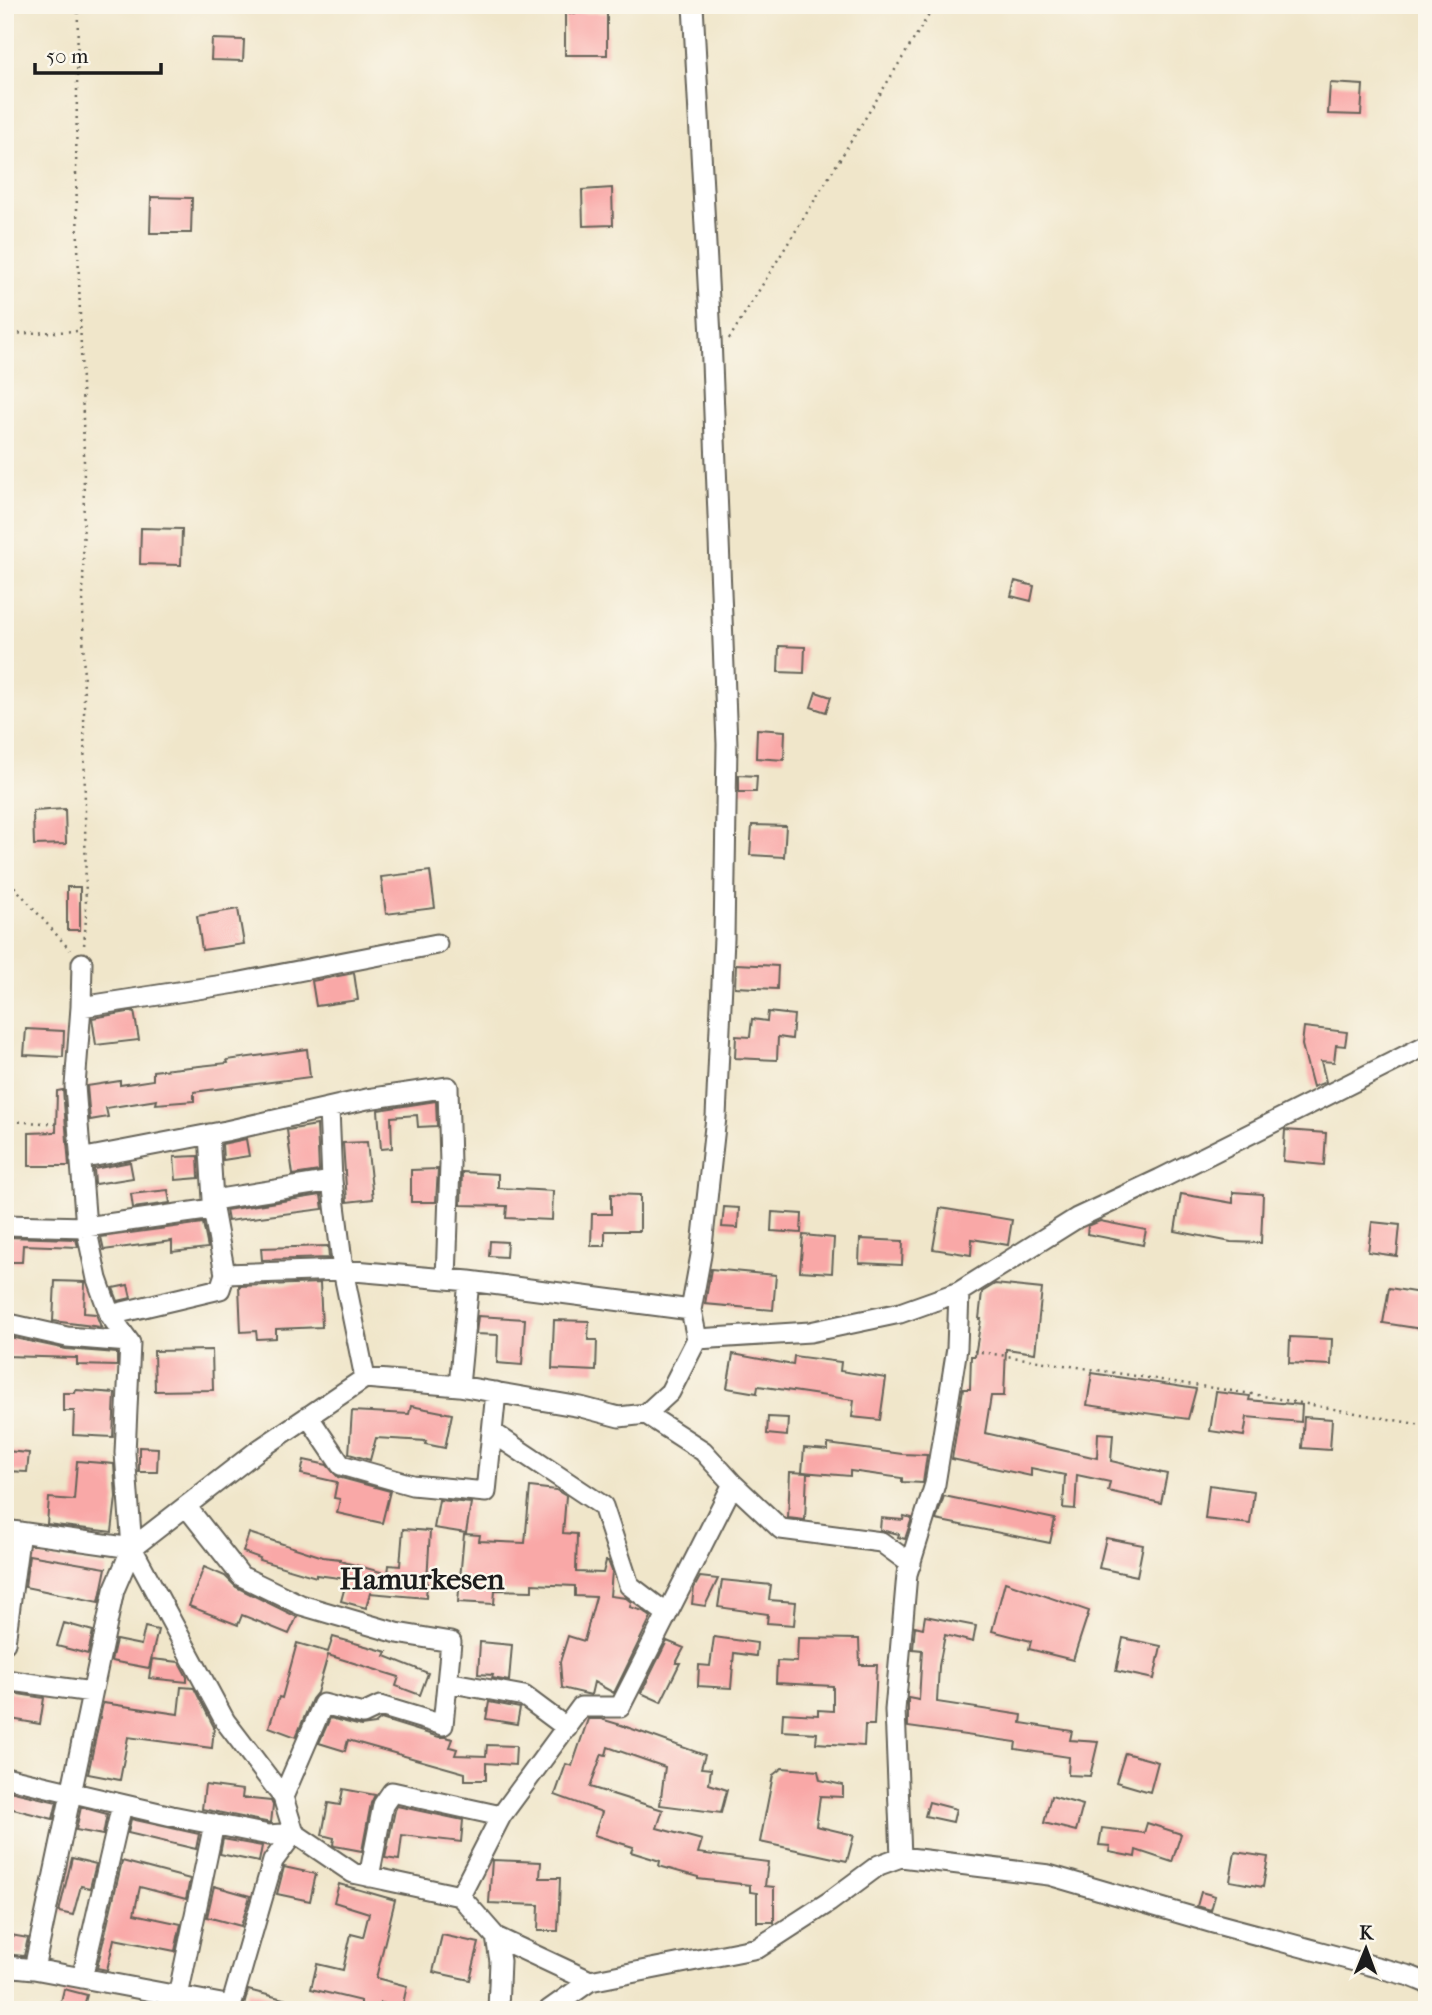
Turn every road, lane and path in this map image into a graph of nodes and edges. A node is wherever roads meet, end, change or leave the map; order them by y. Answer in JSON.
{"nodes":[{"id":1,"x":78,"y":5,"type":"edge"},
{"id":2,"x":693,"y":5,"type":"edge"},
{"id":3,"x":935,"y":5,"type":"edge"},
{"id":4,"x":80,"y":331,"type":"junction"},
{"id":5,"x":5,"y":334,"type":"edge"},
{"id":6,"x":712,"y":366,"type":"junction"},
{"id":7,"x":5,"y":876,"type":"edge"},
{"id":8,"x":437,"y":944,"type":"dead end"},
{"id":9,"x":82,"y":963,"type":"junction"},
{"id":10,"x":81,"y":1007,"type":"junction"},
{"id":11,"x":1427,"y":1045,"type":"edge"},
{"id":12,"x":329,"y":1109,"type":"junction"},
{"id":13,"x":5,"y":1121,"type":"edge"},
{"id":14,"x":79,"y":1124,"type":"junction"},
{"id":15,"x":209,"y":1134,"type":"junction"},
{"id":16,"x":80,"y":1159,"type":"junction"},
{"id":17,"x":332,"y":1181,"type":"junction"},
{"id":18,"x":213,"y":1205,"type":"junction"},
{"id":19,"x":5,"y":1225,"type":"edge"},
{"id":20,"x":86,"y":1227,"type":"junction"},
{"id":21,"x":343,"y":1270,"type":"junction"},
{"id":22,"x":225,"y":1274,"type":"junction"},
{"id":23,"x":446,"y":1279,"type":"junction"},
{"id":24,"x":470,"y":1281,"type":"junction"},
{"id":25,"x":959,"y":1292,"type":"junction"},
{"id":26,"x":691,"y":1310,"type":"junction"},
{"id":27,"x":110,"y":1315,"type":"junction"},
{"id":28,"x":5,"y":1323,"type":"edge"},
{"id":29,"x":697,"y":1339,"type":"junction"},
{"id":30,"x":129,"y":1342,"type":"junction"},
{"id":31,"x":957,"y":1348,"type":"junction"},
{"id":32,"x":365,"y":1378,"type":"junction"},
{"id":33,"x":459,"y":1386,"type":"junction"},
{"id":34,"x":496,"y":1392,"type":"junction"},
{"id":35,"x":646,"y":1414,"type":"junction"},
{"id":36,"x":308,"y":1416,"type":"junction"},
{"id":37,"x":1427,"y":1426,"type":"edge"},
{"id":38,"x":492,"y":1432,"type":"junction"},
{"id":39,"x":733,"y":1484,"type":"junction"},
{"id":40,"x":186,"y":1506,"type":"junction"},
{"id":41,"x":13,"y":1531,"type":"edge"},
{"id":42,"x":132,"y":1548,"type":"junction"},
{"id":43,"x":911,"y":1564,"type":"junction"},
{"id":44,"x":667,"y":1614,"type":"junction"},
{"id":45,"x":5,"y":1643,"type":"edge"},
{"id":46,"x":5,"y":1680,"type":"edge"},
{"id":47,"x":447,"y":1682,"type":"junction"},
{"id":48,"x":92,"y":1692,"type":"junction"},
{"id":49,"x":567,"y":1728,"type":"junction"},
{"id":50,"x":5,"y":1777,"type":"edge"},
{"id":51,"x":70,"y":1793,"type":"junction"},
{"id":52,"x":284,"y":1797,"type":"junction"},
{"id":53,"x":122,"y":1805,"type":"junction"},
{"id":54,"x":500,"y":1816,"type":"junction"},
{"id":55,"x":214,"y":1824,"type":"junction"},
{"id":56,"x":294,"y":1833,"type":"junction"},
{"id":57,"x":901,"y":1857,"type":"junction"},
{"id":58,"x":369,"y":1877,"type":"junction"},
{"id":59,"x":460,"y":1896,"type":"junction"},
{"id":60,"x":496,"y":1937,"type":"junction"},
{"id":61,"x":5,"y":1966,"type":"edge"},
{"id":62,"x":34,"y":1969,"type":"junction"},
{"id":63,"x":82,"y":1978,"type":"junction"},
{"id":64,"x":590,"y":1981,"type":"junction"},
{"id":65,"x":1427,"y":1983,"type":"edge"},
{"id":66,"x":178,"y":1996,"type":"junction"},
{"id":67,"x":231,"y":2008,"type":"edge"},
{"id":68,"x":498,"y":2010,"type":"edge"},
{"id":69,"x":549,"y":2010,"type":"edge"}],
"edges":[{"from":1,"to":4,"type":"path"},
{"from":2,"to":6,"type":"street"},
{"from":3,"to":6,"type":"path"},
{"from":4,"to":5,"type":"path"},
{"from":4,"to":9,"type":"path"},
{"from":6,"to":26,"type":"street"},
{"from":7,"to":9,"type":"path"},
{"from":8,"to":10,"type":"street"},
{"from":9,"to":10,"type":"street"},
{"from":10,"to":14,"type":"street"},
{"from":11,"to":25,"type":"street"},
{"from":12,"to":15,"type":"street"},
{"from":12,"to":17,"type":"street"},
{"from":12,"to":23,"type":"street"},
{"from":13,"to":14,"type":"path"},
{"from":14,"to":16,"type":"street"},
{"from":15,"to":16,"type":"street"},
{"from":15,"to":18,"type":"street"},
{"from":16,"to":20,"type":"street"},
{"from":17,"to":18,"type":"street"},
{"from":17,"to":21,"type":"street"},
{"from":18,"to":20,"type":"street"},
{"from":18,"to":22,"type":"street"},
{"from":19,"to":20,"type":"street"},
{"from":20,"to":27,"type":"street"},
{"from":21,"to":22,"type":"street"},
{"from":21,"to":23,"type":"street"},
{"from":21,"to":32,"type":"street"},
{"from":22,"to":27,"type":"street"},
{"from":23,"to":24,"type":"street"},
{"from":24,"to":26,"type":"street"},
{"from":24,"to":33,"type":"street"},
{"from":25,"to":29,"type":"street"},
{"from":25,"to":31,"type":"street"},
{"from":26,"to":29,"type":"street"},
{"from":27,"to":30,"type":"street"},
{"from":28,"to":30,"type":"street"},
{"from":29,"to":35,"type":"street"},
{"from":30,"to":42,"type":"street"},
{"from":31,"to":37,"type":"path"},
{"from":31,"to":43,"type":"street"},
{"from":32,"to":33,"type":"street"},
{"from":32,"to":36,"type":"street"},
{"from":33,"to":34,"type":"street"},
{"from":34,"to":35,"type":"street"},
{"from":34,"to":38,"type":"street"},
{"from":35,"to":39,"type":"street"},
{"from":36,"to":38,"type":"street"},
{"from":36,"to":40,"type":"street"},
{"from":38,"to":44,"type":"street"},
{"from":39,"to":43,"type":"street"},
{"from":39,"to":44,"type":"street"},
{"from":40,"to":42,"type":"street"},
{"from":40,"to":47,"type":"street"},
{"from":41,"to":42,"type":"street"},
{"from":41,"to":45,"type":"street"},
{"from":42,"to":48,"type":"street"},
{"from":42,"to":52,"type":"street"},
{"from":43,"to":57,"type":"street"},
{"from":44,"to":49,"type":"street"},
{"from":46,"to":48,"type":"street"},
{"from":47,"to":49,"type":"street"},
{"from":47,"to":52,"type":"street"},
{"from":48,"to":51,"type":"street"},
{"from":49,"to":54,"type":"street"},
{"from":50,"to":51,"type":"street"},
{"from":51,"to":53,"type":"street"},
{"from":51,"to":62,"type":"street"},
{"from":52,"to":56,"type":"street"},
{"from":53,"to":55,"type":"street"},
{"from":53,"to":63,"type":"street"},
{"from":54,"to":58,"type":"street"},
{"from":54,"to":59,"type":"street"},
{"from":55,"to":56,"type":"street"},
{"from":55,"to":66,"type":"street"},
{"from":56,"to":58,"type":"street"},
{"from":56,"to":67,"type":"street"},
{"from":57,"to":64,"type":"street"},
{"from":57,"to":65,"type":"street"},
{"from":58,"to":59,"type":"street"},
{"from":59,"to":60,"type":"street"},
{"from":60,"to":64,"type":"street"},
{"from":60,"to":68,"type":"street"},
{"from":61,"to":62,"type":"street"},
{"from":62,"to":63,"type":"street"},
{"from":63,"to":66,"type":"street"},
{"from":64,"to":69,"type":"street"},
{"from":66,"to":67,"type":"street"}]}
